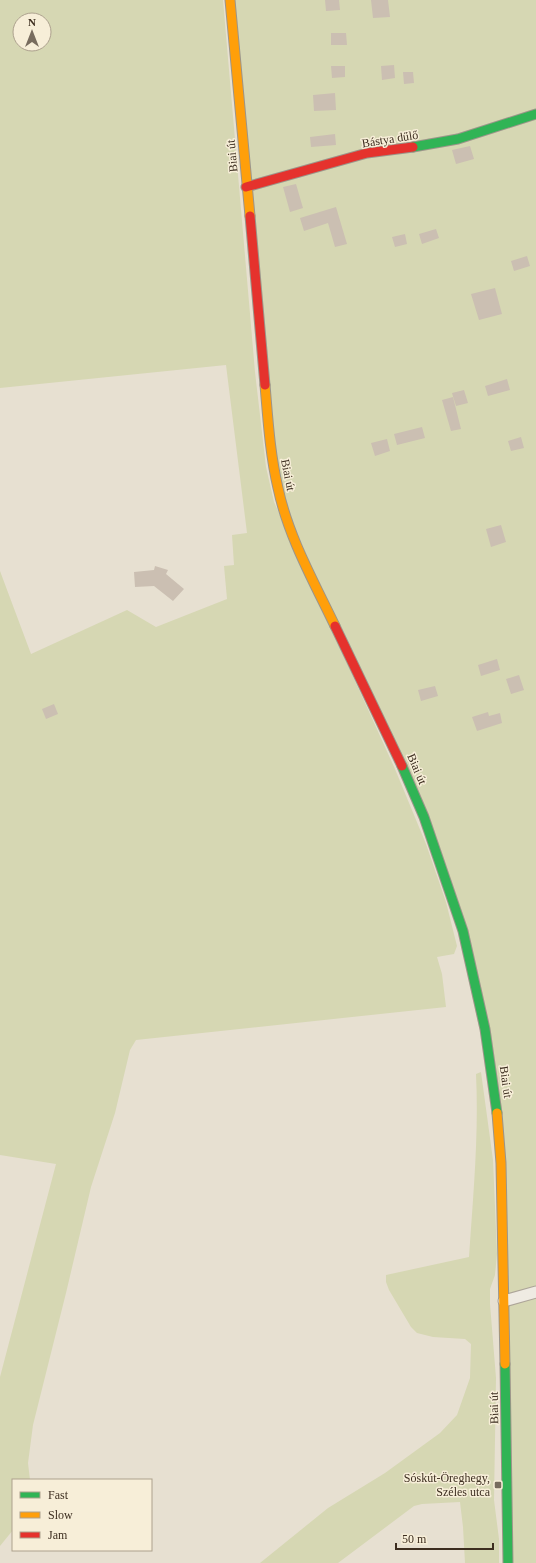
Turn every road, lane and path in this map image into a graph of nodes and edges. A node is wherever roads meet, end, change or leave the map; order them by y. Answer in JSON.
{"nodes":[{"id":1,"x":230,"y":0,"type":"edge"},
{"id":2,"x":536,"y":114,"type":"edge"},
{"id":3,"x":246,"y":187,"type":"junction"},
{"id":4,"x":536,"y":1292,"type":"edge"},
{"id":5,"x":504,"y":1300,"type":"junction"},
{"id":6,"x":508,"y":1563,"type":"edge"}],
"edges":[{"from":1,"to":3,"type":"main road","name":"Biai út"},
{"from":2,"to":3,"type":"main road","name":"Bástya dűlő"},
{"from":3,"to":5,"type":"main road","name":"Biai út"},
{"from":4,"to":5,"type":"street"},
{"from":5,"to":6,"type":"main road","name":"Biai út"}]}
